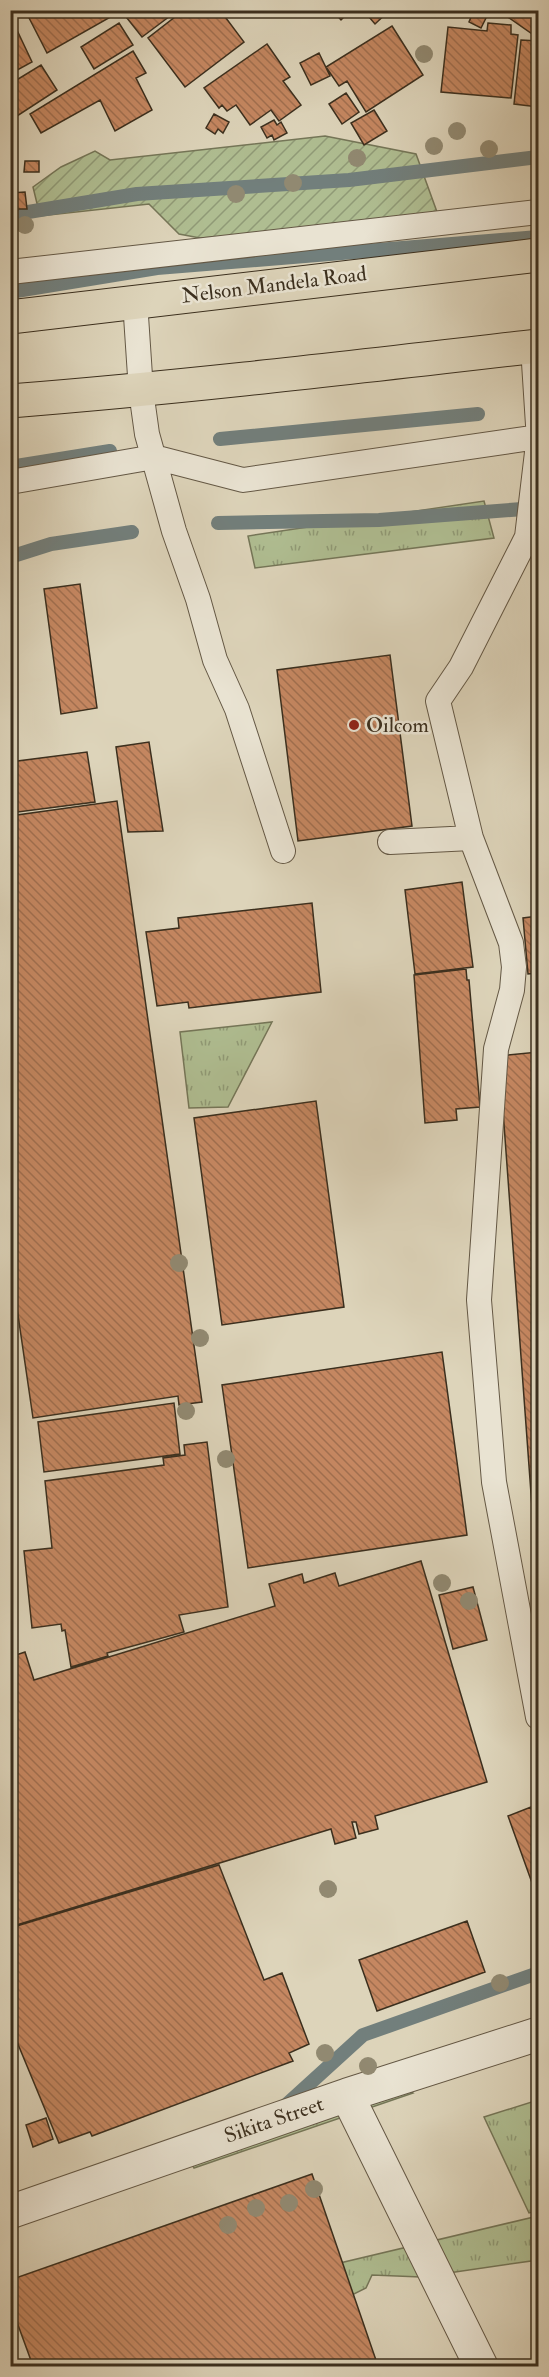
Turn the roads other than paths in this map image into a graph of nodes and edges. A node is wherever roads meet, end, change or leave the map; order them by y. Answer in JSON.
{"nodes":[{"id":1,"x":538,"y":212,"type":"edge"},
{"id":2,"x":538,"y":255,"type":"edge"},
{"id":3,"x":10,"y":272,"type":"edge"},
{"id":4,"x":135,"y":301,"type":"junction"},
{"id":5,"x":10,"y":317,"type":"edge"},
{"id":6,"x":536,"y":347,"type":"edge"},
{"id":7,"x":141,"y":391,"type":"junction"},
{"id":8,"x":10,"y":401,"type":"edge"},
{"id":9,"x":538,"y":425,"type":"edge"},
{"id":10,"x":538,"y":437,"type":"edge"},
{"id":11,"x":538,"y":444,"type":"edge"},
{"id":12,"x":154,"y":457,"type":"junction"},
{"id":13,"x":10,"y":482,"type":"edge"},
{"id":14,"x":471,"y":838,"type":"junction"},
{"id":15,"x":390,"y":842,"type":"dead end"},
{"id":16,"x":283,"y":852,"type":"dead end"},
{"id":17,"x":538,"y":1717,"type":"edge"},
{"id":18,"x":538,"y":2034,"type":"edge"},
{"id":19,"x":347,"y":2095,"type":"junction"},
{"id":20,"x":10,"y":2212,"type":"edge"},
{"id":21,"x":481,"y":2367,"type":"edge"}],
"edges":[{"from":1,"to":3,"type":"lane"},
{"from":2,"to":4,"type":"main road","name":"Nelson Mandela Road"},
{"from":4,"to":5,"type":"main road","name":"Nelson Mandela Road"},
{"from":4,"to":7,"type":"lane"},
{"from":6,"to":7,"type":"main road"},
{"from":6,"to":9,"type":"lane"},
{"from":7,"to":8,"type":"main road"},
{"from":7,"to":12,"type":"lane"},
{"from":10,"to":12,"type":"lane"},
{"from":11,"to":14,"type":"lane"},
{"from":12,"to":13,"type":"lane"},
{"from":12,"to":16,"type":"lane"},
{"from":14,"to":15,"type":"lane"},
{"from":14,"to":17,"type":"lane"},
{"from":18,"to":19,"type":"street","name":"Sikita Street"},
{"from":19,"to":20,"type":"street","name":"Sikita Street"},
{"from":19,"to":21,"type":"street"}]}
